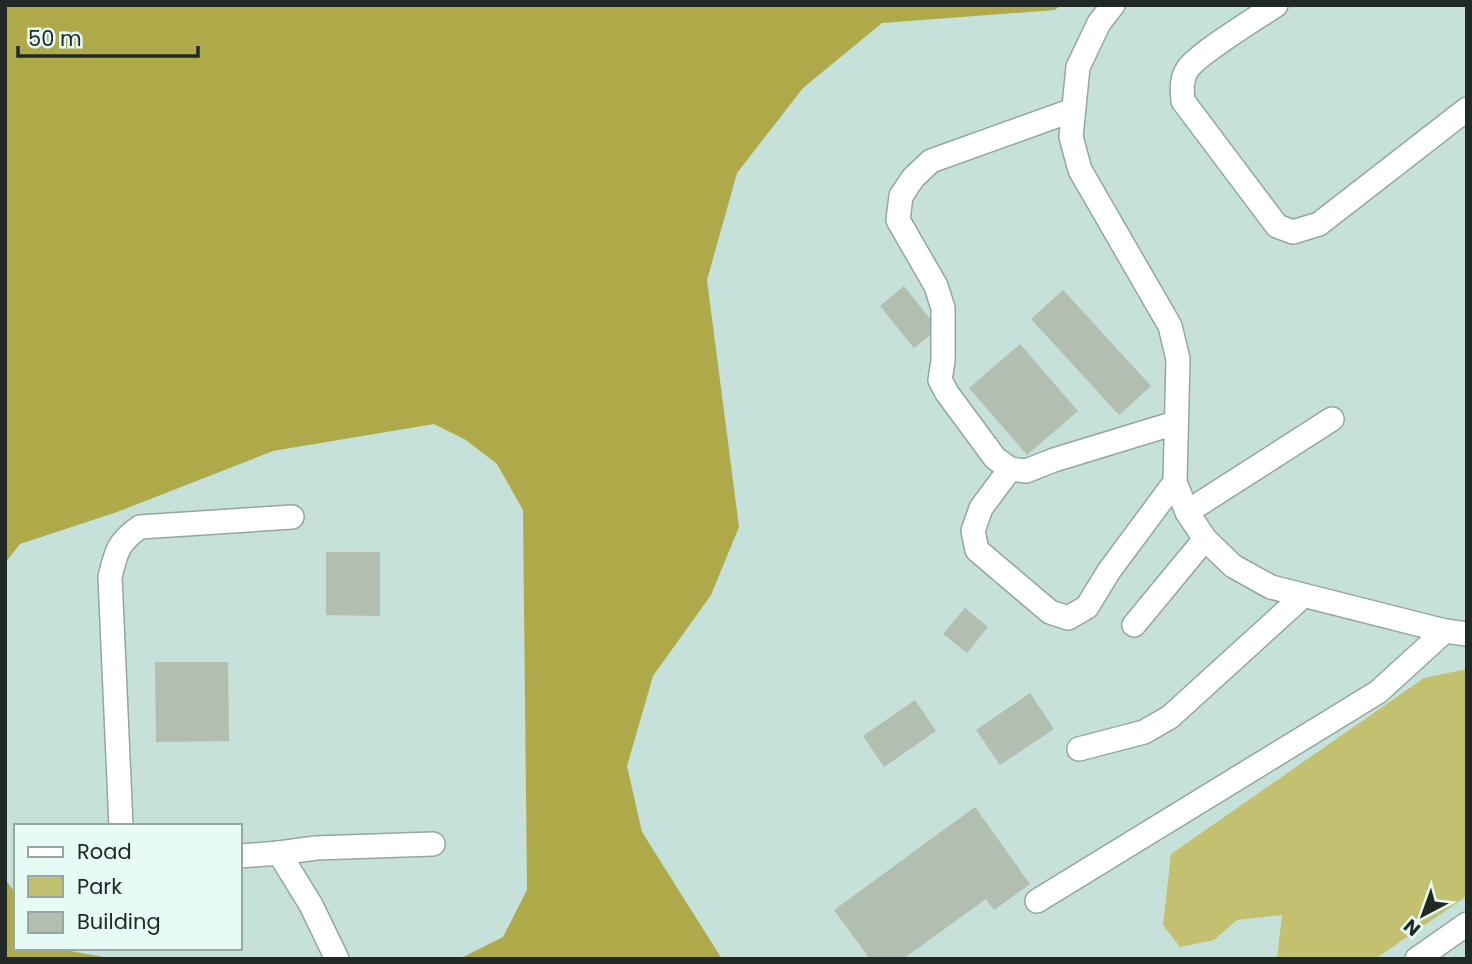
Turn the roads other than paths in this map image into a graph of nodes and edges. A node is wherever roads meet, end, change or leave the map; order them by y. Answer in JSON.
{"nodes":[{"id":1,"x":1113,"y":5,"type":"edge"},
{"id":2,"x":1276,"y":5,"type":"edge"},
{"id":3,"x":1467,"y":109,"type":"edge"},
{"id":4,"x":1073,"y":110,"type":"junction"},
{"id":5,"x":1332,"y":419,"type":"dead end"},
{"id":6,"x":1175,"y":423,"type":"junction"},
{"id":7,"x":1010,"y":469,"type":"junction"},
{"id":8,"x":1175,"y":482,"type":"junction"},
{"id":9,"x":1187,"y":512,"type":"junction"},
{"id":10,"x":292,"y":517,"type":"dead end"},
{"id":11,"x":1205,"y":539,"type":"junction"},
{"id":12,"x":1303,"y":596,"type":"junction"},
{"id":13,"x":1134,"y":625,"type":"dead end"},
{"id":14,"x":1456,"y":633,"type":"edge"},
{"id":15,"x":1079,"y":749,"type":"dead end"},
{"id":16,"x":121,"y":824,"type":"edge"},
{"id":17,"x":433,"y":844,"type":"dead end"},
{"id":18,"x":279,"y":853,"type":"junction"},
{"id":19,"x":242,"y":856,"type":"edge"},
{"id":20,"x":1037,"y":901,"type":"dead end"},
{"id":21,"x":1467,"y":923,"type":"edge"},
{"id":22,"x":337,"y":959,"type":"edge"},
{"id":23,"x":1417,"y":959,"type":"edge"}],
"edges":[{"from":1,"to":4,"type":"lane"},
{"from":2,"to":3,"type":"lane"},
{"from":4,"to":6,"type":"lane"},
{"from":4,"to":7,"type":"lane"},
{"from":5,"to":9,"type":"lane"},
{"from":6,"to":7,"type":"lane"},
{"from":6,"to":8,"type":"lane"},
{"from":7,"to":8,"type":"lane"},
{"from":8,"to":9,"type":"lane"},
{"from":9,"to":11,"type":"lane"},
{"from":10,"to":16,"type":"lane"},
{"from":11,"to":12,"type":"lane"},
{"from":11,"to":13,"type":"lane"},
{"from":12,"to":14,"type":"lane"},
{"from":12,"to":15,"type":"lane"},
{"from":14,"to":20,"type":"lane"},
{"from":17,"to":18,"type":"lane"},
{"from":18,"to":19,"type":"lane"},
{"from":18,"to":22,"type":"lane"},
{"from":21,"to":23,"type":"lane"}]}
